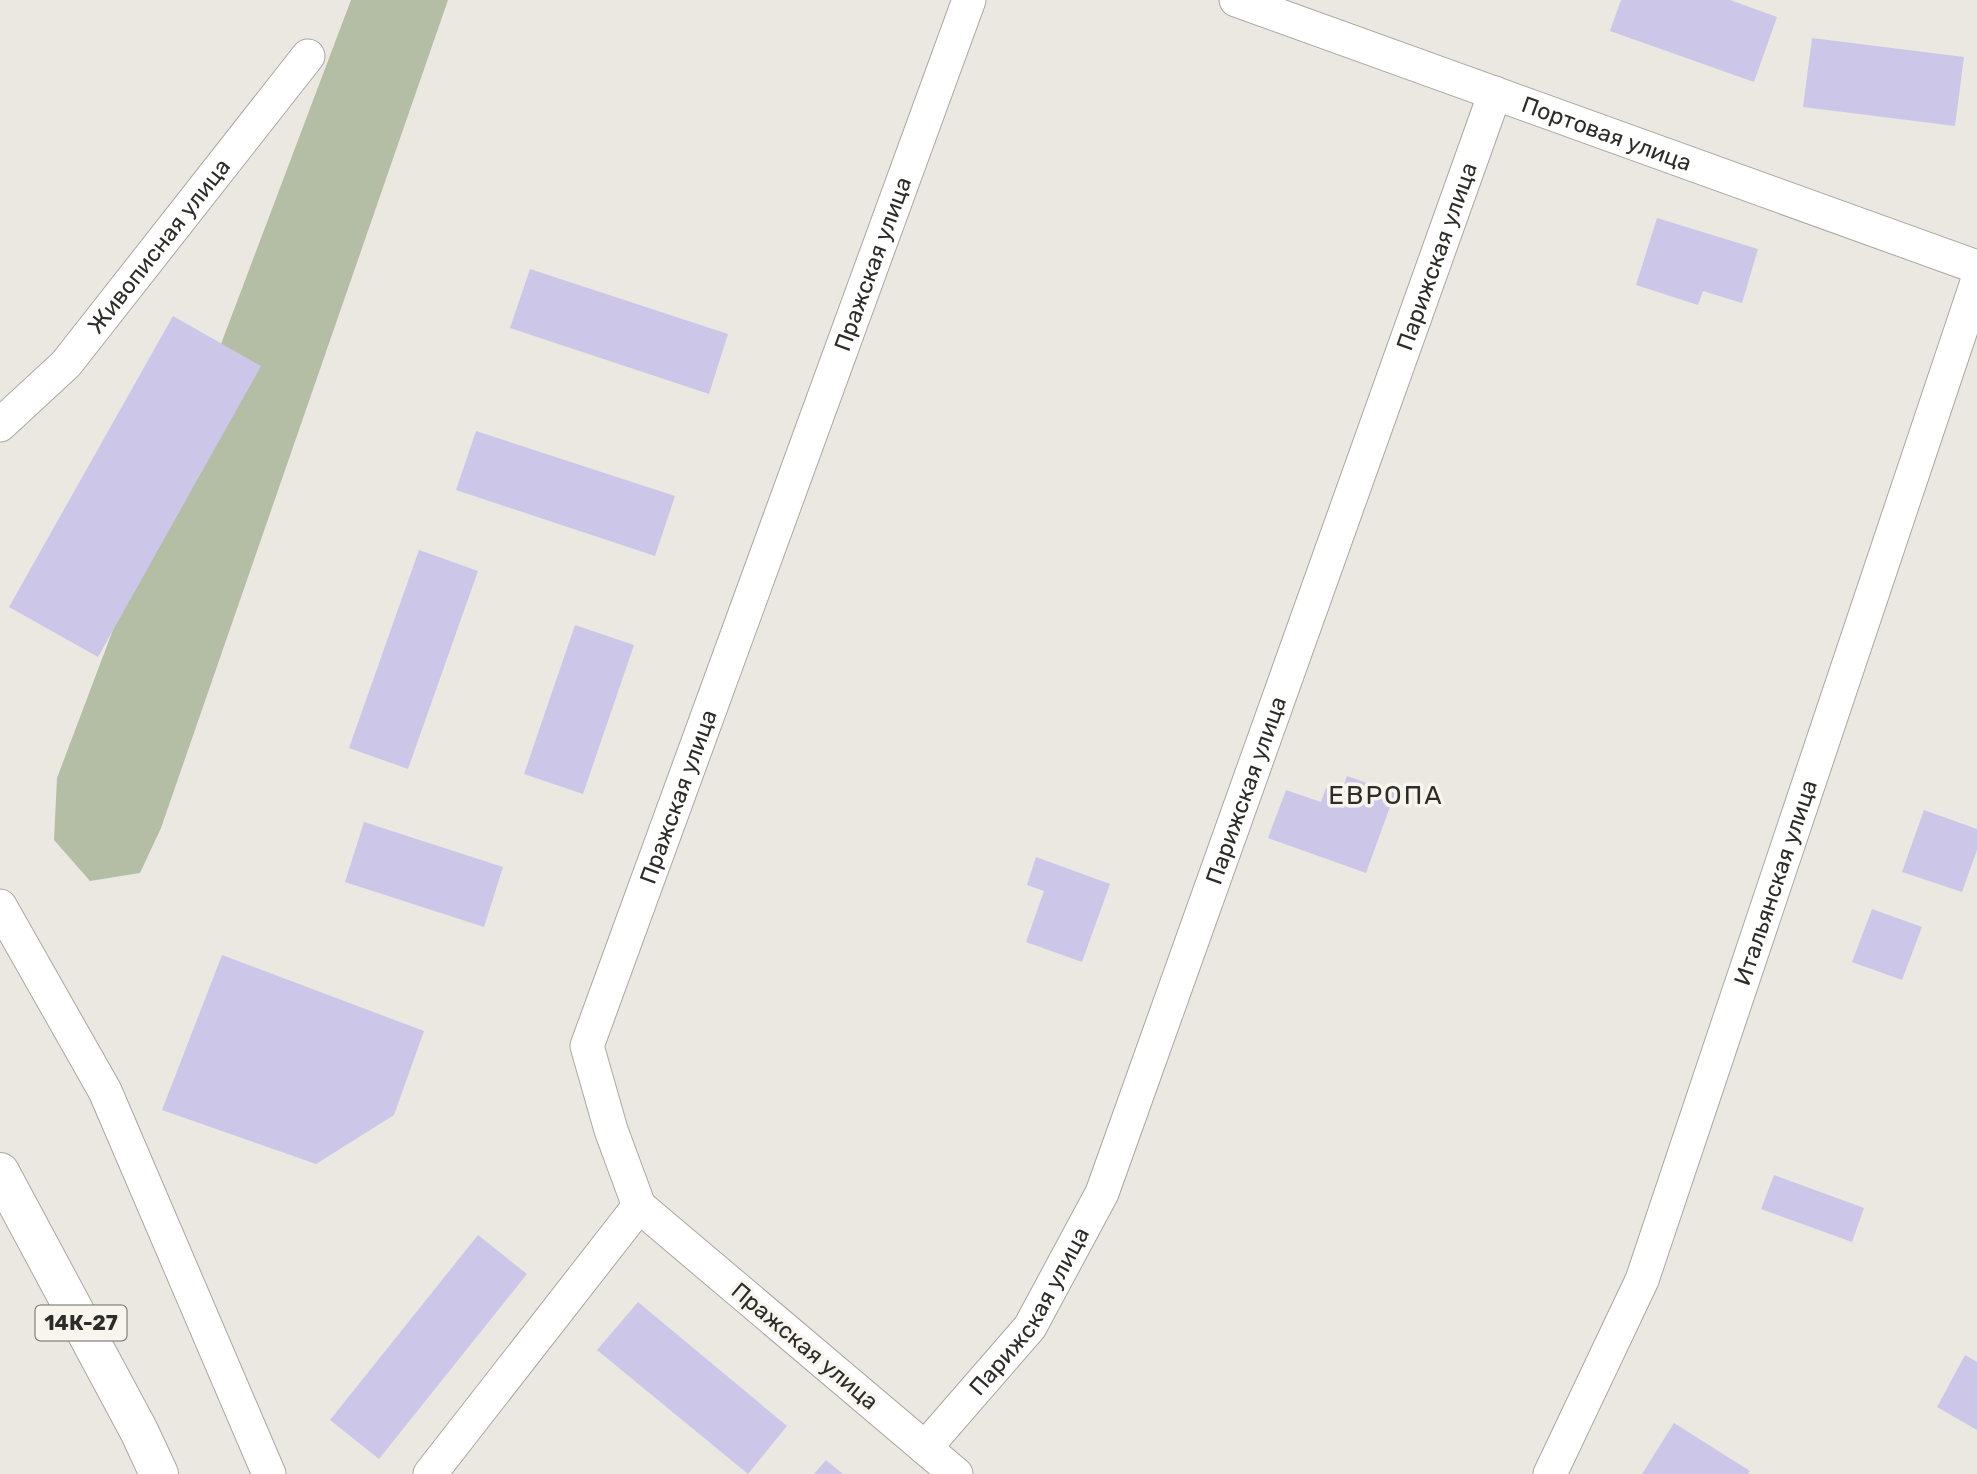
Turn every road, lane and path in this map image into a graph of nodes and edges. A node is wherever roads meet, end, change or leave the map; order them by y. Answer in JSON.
{"nodes":[{"id":1,"x":969,"y":0,"type":"edge"},
{"id":2,"x":1236,"y":0,"type":"edge"},
{"id":3,"x":308,"y":57,"type":"dead end"},
{"id":4,"x":1495,"y":93,"type":"junction"},
{"id":5,"x":1977,"y":267,"type":"edge"},
{"id":6,"x":1977,"y":282,"type":"edge"},
{"id":7,"x":0,"y":425,"type":"edge"},
{"id":8,"x":0,"y":906,"type":"edge"},
{"id":9,"x":0,"y":1172,"type":"edge"},
{"id":10,"x":639,"y":1206,"type":"junction"},
{"id":11,"x":925,"y":1448,"type":"junction"},
{"id":12,"x":159,"y":1474,"type":"edge"},
{"id":13,"x":269,"y":1474,"type":"edge"},
{"id":14,"x":430,"y":1474,"type":"edge"},
{"id":15,"x":956,"y":1474,"type":"edge"},
{"id":16,"x":1550,"y":1474,"type":"edge"}],
"edges":[{"from":1,"to":10,"type":"street","name":"Пражская улица"},
{"from":2,"to":4,"type":"street","name":"Портовая улица"},
{"from":3,"to":7,"type":"street","name":"Живописная улица"},
{"from":4,"to":5,"type":"street","name":"Портовая улица"},
{"from":4,"to":11,"type":"street","name":"Парижская улица"},
{"from":6,"to":16,"type":"street","name":"Итальянская улица"},
{"from":8,"to":13,"type":"street"},
{"from":9,"to":12,"type":"main road","number":"14К-27"},
{"from":10,"to":11,"type":"street","name":"Пражская улица"},
{"from":10,"to":14,"type":"street"},
{"from":11,"to":15,"type":"street","name":"Пражская улица"}]}
